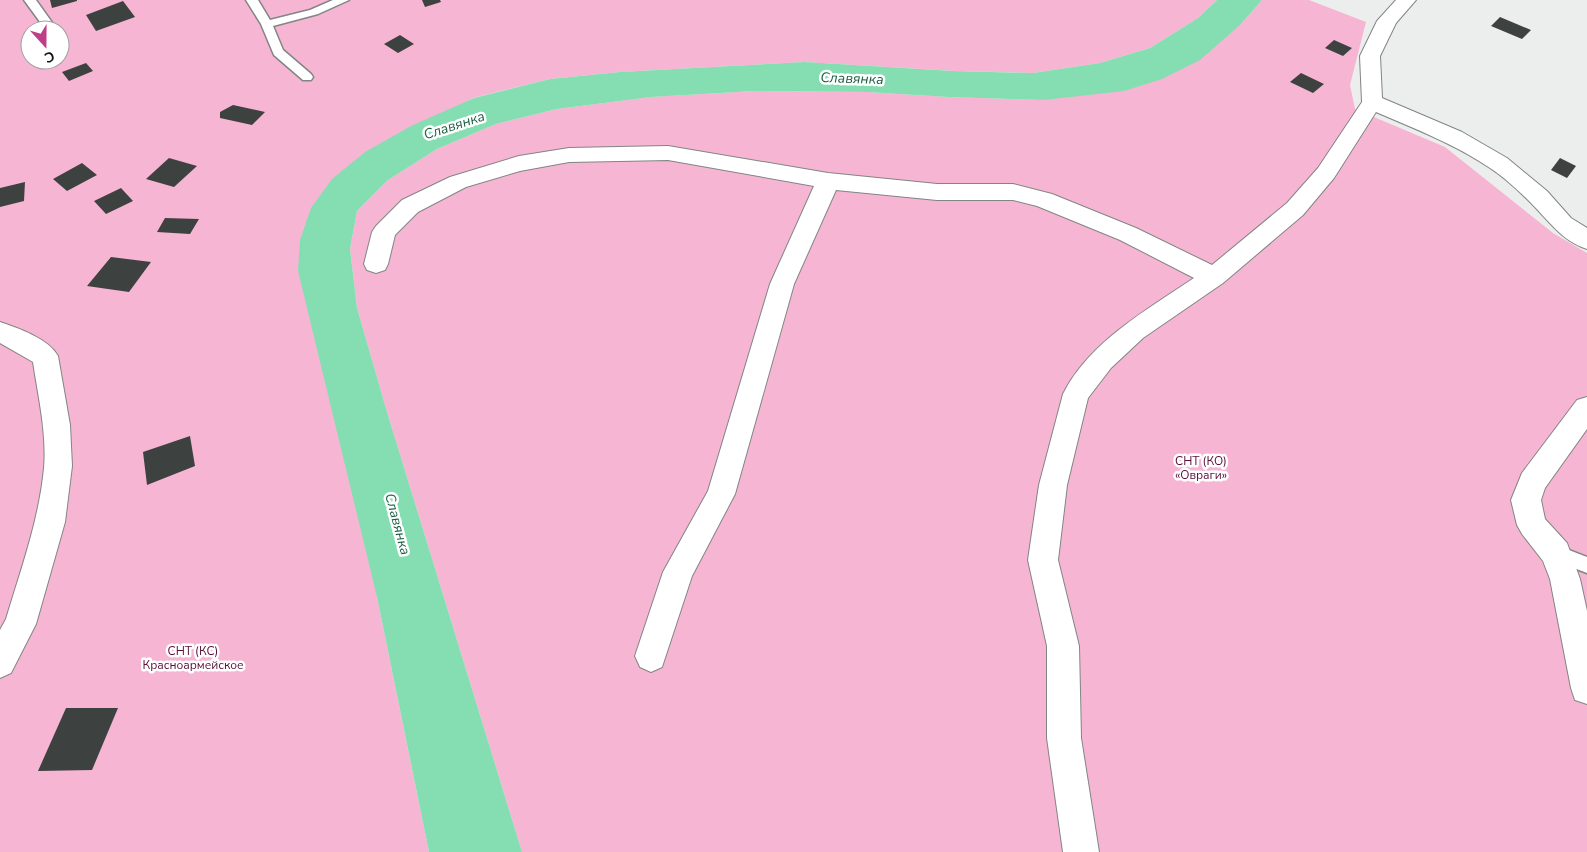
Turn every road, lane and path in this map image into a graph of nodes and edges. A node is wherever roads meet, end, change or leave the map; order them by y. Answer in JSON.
{"nodes":[{"id":1,"x":30,"y":0,"type":"edge"},
{"id":2,"x":252,"y":0,"type":"edge"},
{"id":3,"x":343,"y":0,"type":"edge"},
{"id":4,"x":1407,"y":0,"type":"edge"},
{"id":5,"x":44,"y":20,"type":"edge"},
{"id":6,"x":267,"y":24,"type":"junction"},
{"id":7,"x":308,"y":77,"type":"dead end"},
{"id":8,"x":1372,"y":102,"type":"junction"},
{"id":9,"x":828,"y":181,"type":"junction"},
{"id":10,"x":1587,"y":240,"type":"edge"},
{"id":11,"x":376,"y":264,"type":"dead end"},
{"id":12,"x":1214,"y":277,"type":"junction"},
{"id":13,"x":0,"y":332,"type":"edge"},
{"id":14,"x":1587,"y":408,"type":"edge"},
{"id":15,"x":1556,"y":553,"type":"junction"},
{"id":16,"x":1587,"y":565,"type":"edge"},
{"id":17,"x":651,"y":656,"type":"dead end"},
{"id":18,"x":0,"y":662,"type":"edge"},
{"id":19,"x":1587,"y":688,"type":"edge"},
{"id":20,"x":1081,"y":852,"type":"edge"}],
"edges":[{"from":1,"to":5,"type":"lane"},
{"from":2,"to":6,"type":"lane"},
{"from":3,"to":6,"type":"lane"},
{"from":4,"to":8,"type":"street"},
{"from":6,"to":7,"type":"lane"},
{"from":8,"to":10,"type":"street"},
{"from":8,"to":12,"type":"street"},
{"from":9,"to":11,"type":"street"},
{"from":9,"to":12,"type":"street"},
{"from":9,"to":17,"type":"street"},
{"from":12,"to":20,"type":"street"},
{"from":13,"to":18,"type":"street"},
{"from":14,"to":15,"type":"street"},
{"from":15,"to":16,"type":"lane"},
{"from":15,"to":19,"type":"street"}]}
